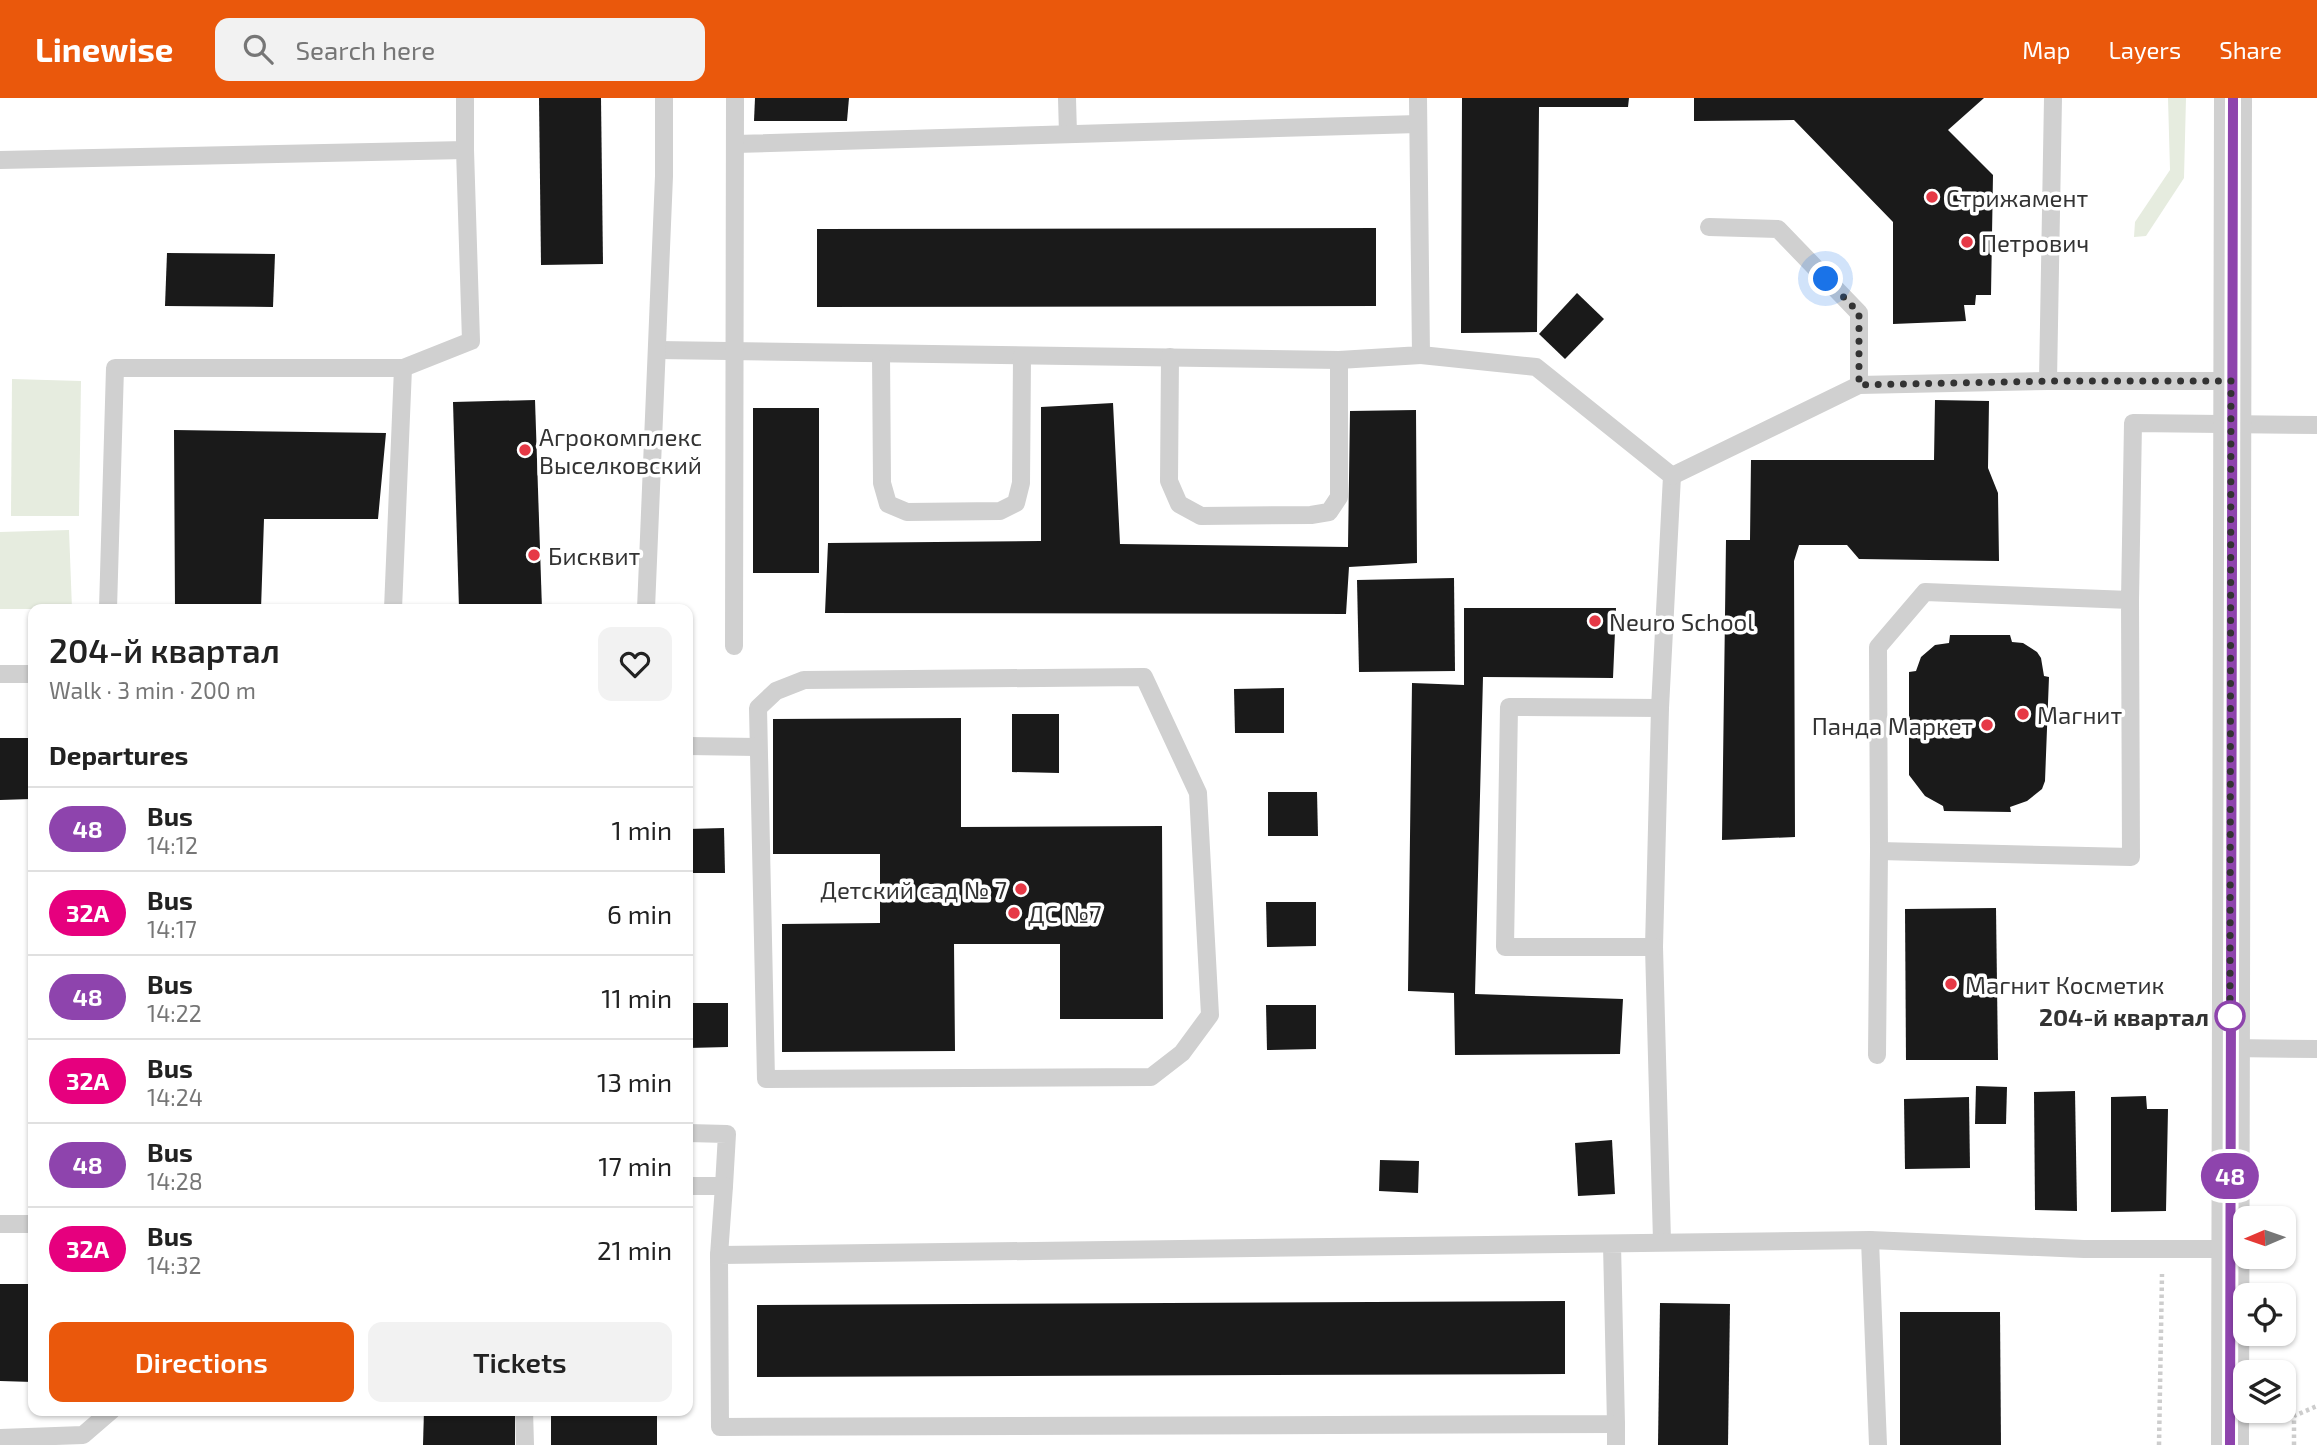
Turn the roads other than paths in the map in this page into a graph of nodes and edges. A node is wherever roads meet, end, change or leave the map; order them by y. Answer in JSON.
{"nodes":[{"id":1,"x":465,"y":98,"type":"edge"},
{"id":2,"x":664,"y":98,"type":"edge"},
{"id":3,"x":735,"y":98,"type":"edge"},
{"id":4,"x":1067,"y":98,"type":"edge"},
{"id":5,"x":1418,"y":98,"type":"edge"},
{"id":6,"x":2053,"y":98,"type":"edge"},
{"id":7,"x":2233,"y":98,"type":"edge"},
{"id":8,"x":1418,"y":124,"type":"junction"},
{"id":9,"x":1068,"y":134,"type":"junction"},
{"id":10,"x":735,"y":144,"type":"junction"},
{"id":11,"x":465,"y":150,"type":"junction"},
{"id":12,"x":0,"y":160,"type":"edge"},
{"id":13,"x":1709,"y":227,"type":"dead end"},
{"id":14,"x":657,"y":350,"type":"junction"},
{"id":15,"x":735,"y":351,"type":"junction"},
{"id":16,"x":881,"y":354,"type":"junction"},
{"id":17,"x":1421,"y":355,"type":"junction"},
{"id":18,"x":1022,"y":357,"type":"junction"},
{"id":19,"x":1170,"y":357,"type":"junction"},
{"id":20,"x":1339,"y":360,"type":"junction"},
{"id":21,"x":403,"y":368,"type":"junction"},
{"id":22,"x":2048,"y":381,"type":"junction"},
{"id":23,"x":2231,"y":381,"type":"junction"},
{"id":24,"x":1859,"y":385,"type":"junction"},
{"id":25,"x":2231,"y":424,"type":"junction"},
{"id":26,"x":2317,"y":425,"type":"edge"},
{"id":27,"x":1672,"y":476,"type":"junction"},
{"id":28,"x":2130,"y":600,"type":"junction"},
{"id":29,"x":108,"y":604,"type":"edge"},
{"id":30,"x":393,"y":604,"type":"edge"},
{"id":31,"x":646,"y":604,"type":"edge"},
{"id":32,"x":734,"y":646,"type":"dead end"},
{"id":33,"x":0,"y":674,"type":"edge"},
{"id":34,"x":28,"y":674,"type":"edge"},
{"id":35,"x":1660,"y":708,"type":"junction"},
{"id":36,"x":693,"y":746,"type":"edge"},
{"id":37,"x":757,"y":747,"type":"junction"},
{"id":38,"x":1879,"y":851,"type":"junction"},
{"id":39,"x":1654,"y":947,"type":"junction"},
{"id":40,"x":2230,"y":1048,"type":"junction"},
{"id":41,"x":2317,"y":1049,"type":"edge"},
{"id":42,"x":1877,"y":1055,"type":"dead end"},
{"id":43,"x":693,"y":1133,"type":"edge"},
{"id":44,"x":693,"y":1186,"type":"edge"},
{"id":45,"x":724,"y":1186,"type":"junction"},
{"id":46,"x":0,"y":1224,"type":"edge"},
{"id":47,"x":28,"y":1224,"type":"dead end"},
{"id":48,"x":1870,"y":1240,"type":"junction"},
{"id":49,"x":1662,"y":1241,"type":"junction"},
{"id":50,"x":1612,"y":1244,"type":"junction"},
{"id":51,"x":2231,"y":1249,"type":"junction"},
{"id":52,"x":719,"y":1255,"type":"junction"},
{"id":53,"x":105,"y":1416,"type":"edge"},
{"id":54,"x":524,"y":1416,"type":"edge"},
{"id":55,"x":1615,"y":1424,"type":"junction"},
{"id":56,"x":759,"y":1436,"type":"edge"},
{"id":57,"x":0,"y":1438,"type":"edge"},
{"id":58,"x":525,"y":1445,"type":"edge"},
{"id":59,"x":1616,"y":1445,"type":"edge"},
{"id":60,"x":1878,"y":1445,"type":"edge"},
{"id":61,"x":2230,"y":1445,"type":"edge"}],
"edges":[{"from":1,"to":11,"type":"lane"},
{"from":2,"to":14,"type":"lane"},
{"from":3,"to":10,"type":"lane"},
{"from":4,"to":9,"type":"lane"},
{"from":5,"to":8,"type":"lane"},
{"from":6,"to":22,"type":"lane"},
{"from":7,"to":23,"type":"street"},
{"from":8,"to":9,"type":"lane"},
{"from":8,"to":17,"type":"lane"},
{"from":9,"to":10,"type":"lane"},
{"from":10,"to":15,"type":"lane"},
{"from":11,"to":12,"type":"lane"},
{"from":11,"to":21,"type":"lane"},
{"from":13,"to":24,"type":"lane"},
{"from":14,"to":15,"type":"lane"},
{"from":14,"to":31,"type":"lane"},
{"from":15,"to":16,"type":"lane"},
{"from":15,"to":32,"type":"lane"},
{"from":16,"to":18,"type":"lane"},
{"from":16,"to":18,"type":"lane"},
{"from":17,"to":20,"type":"lane"},
{"from":17,"to":27,"type":"lane"},
{"from":18,"to":19,"type":"lane"},
{"from":19,"to":20,"type":"lane"},
{"from":19,"to":20,"type":"lane"},
{"from":21,"to":29,"type":"lane"},
{"from":21,"to":30,"type":"lane"},
{"from":22,"to":23,"type":"lane"},
{"from":22,"to":24,"type":"lane"},
{"from":23,"to":25,"type":"street"},
{"from":24,"to":27,"type":"lane"},
{"from":25,"to":26,"type":"lane"},
{"from":25,"to":28,"type":"lane"},
{"from":25,"to":40,"type":"street"},
{"from":27,"to":35,"type":"lane"},
{"from":28,"to":38,"type":"lane"},
{"from":28,"to":38,"type":"lane"},
{"from":33,"to":34,"type":"lane"},
{"from":35,"to":39,"type":"lane"},
{"from":35,"to":39,"type":"lane"},
{"from":36,"to":37,"type":"lane"},
{"from":37,"to":37,"type":"lane"},
{"from":38,"to":42,"type":"lane"},
{"from":39,"to":49,"type":"lane"},
{"from":40,"to":41,"type":"lane"},
{"from":40,"to":51,"type":"street"},
{"from":43,"to":45,"type":"lane"},
{"from":44,"to":45,"type":"lane"},
{"from":45,"to":52,"type":"lane"},
{"from":46,"to":47,"type":"lane"},
{"from":48,"to":49,"type":"lane"},
{"from":48,"to":51,"type":"lane"},
{"from":48,"to":60,"type":"lane"},
{"from":49,"to":50,"type":"lane"},
{"from":50,"to":52,"type":"lane"},
{"from":50,"to":55,"type":"lane"},
{"from":51,"to":61,"type":"street"},
{"from":52,"to":56,"type":"lane"},
{"from":53,"to":57,"type":"lane"},
{"from":54,"to":58,"type":"lane"},
{"from":55,"to":56,"type":"lane"},
{"from":55,"to":59,"type":"lane"}]}
